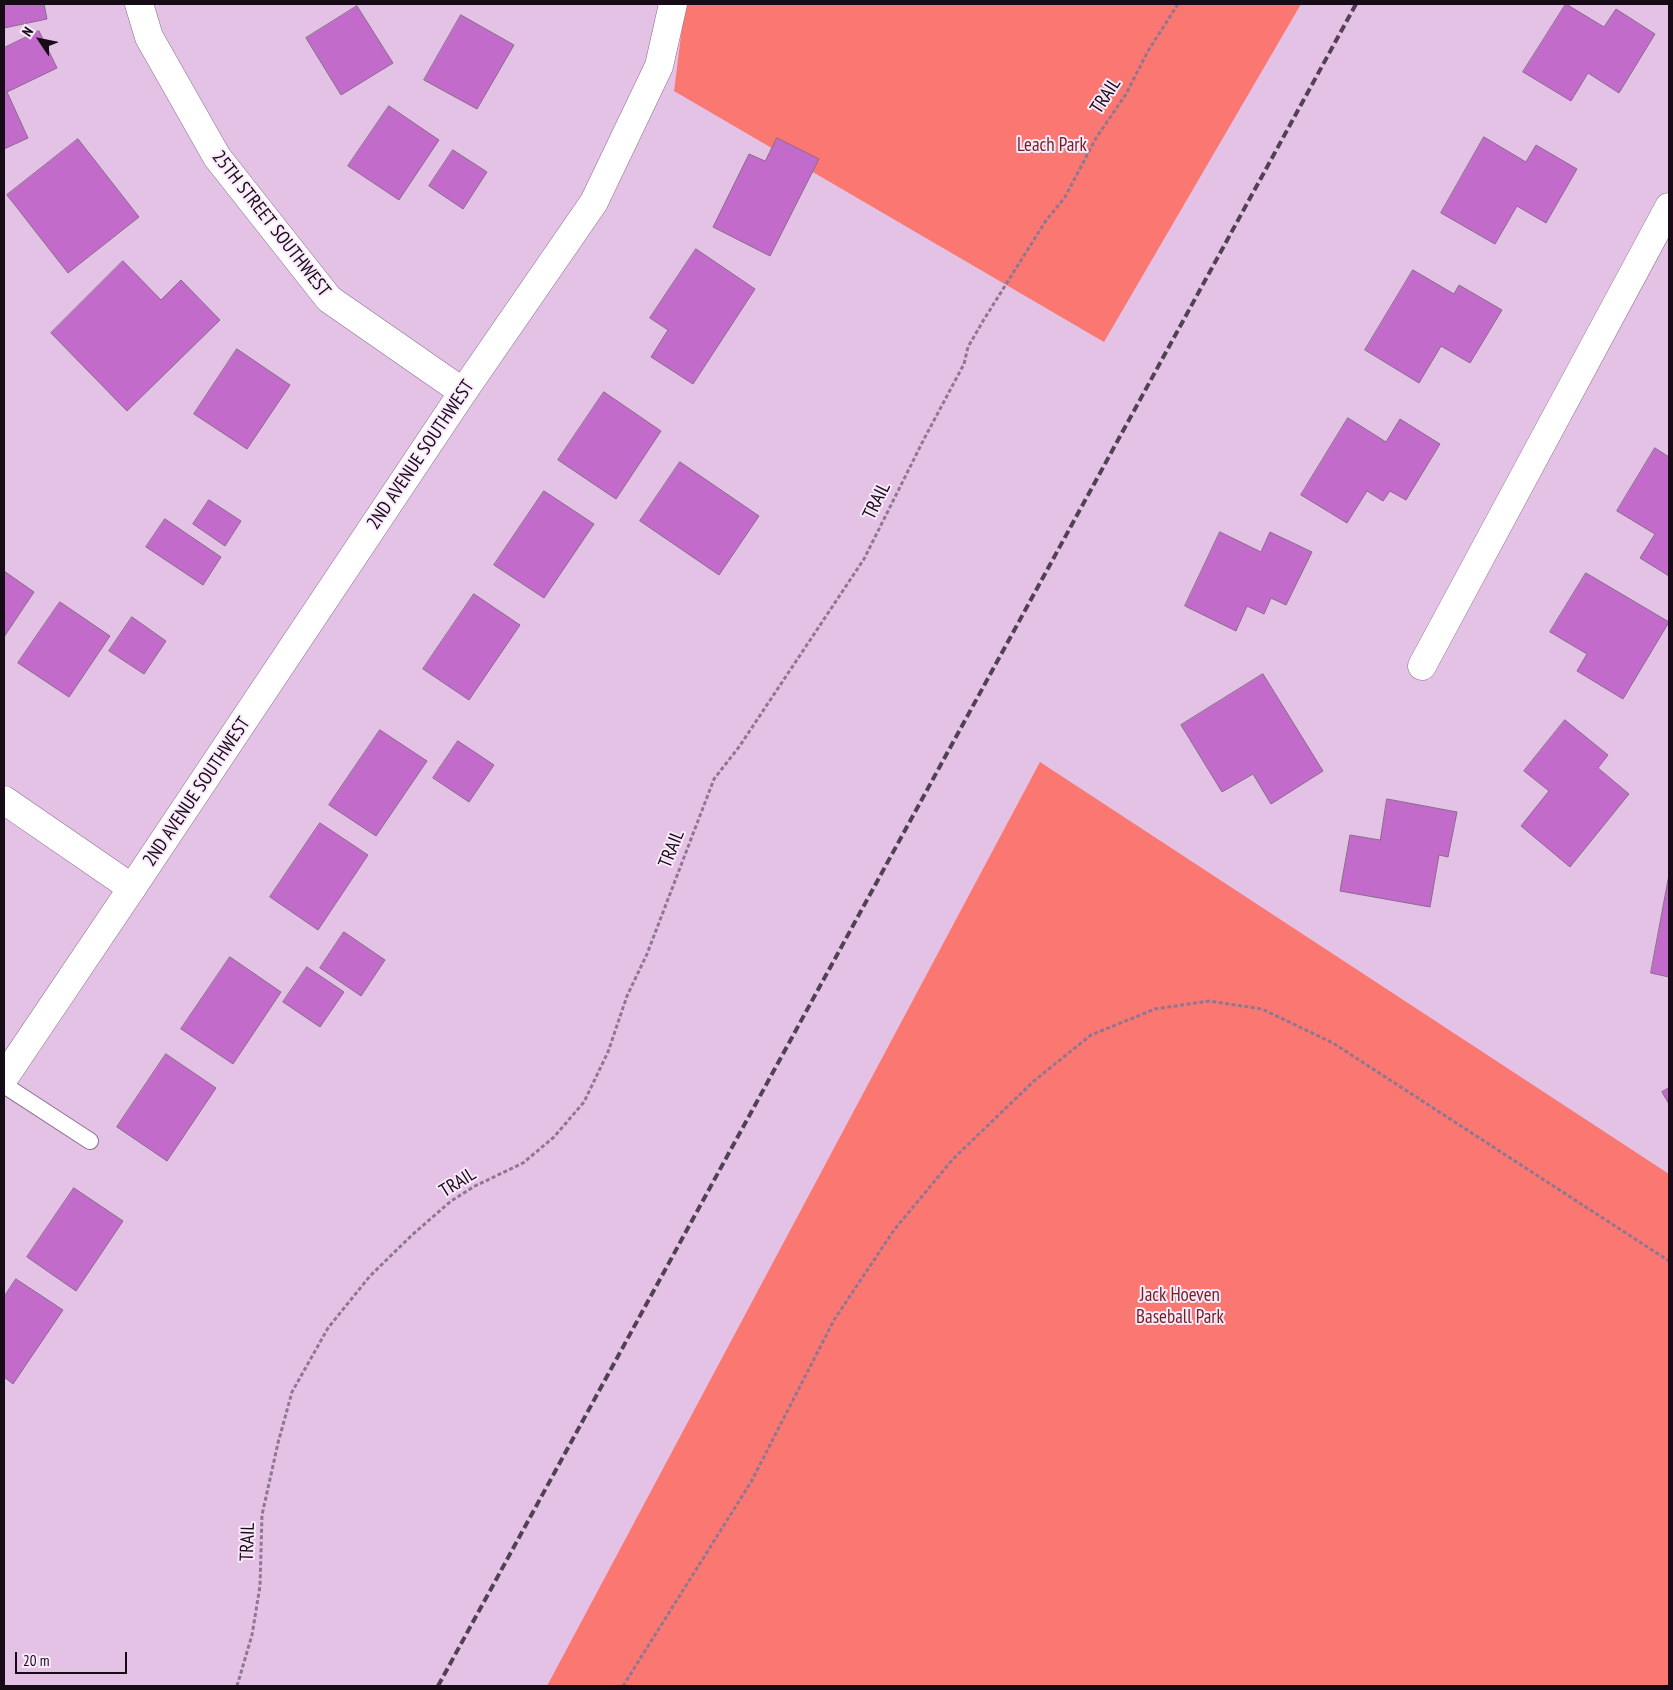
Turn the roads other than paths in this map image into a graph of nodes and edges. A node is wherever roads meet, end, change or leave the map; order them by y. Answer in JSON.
{"nodes":[{"id":1,"x":139,"y":4,"type":"edge"},
{"id":2,"x":673,"y":4,"type":"edge"},
{"id":3,"x":1669,"y":207,"type":"edge"},
{"id":4,"x":463,"y":392,"type":"junction"},
{"id":5,"x":1422,"y":666,"type":"dead end"},
{"id":6,"x":4,"y":800,"type":"edge"},
{"id":7,"x":132,"y":888,"type":"junction"},
{"id":8,"x":4,"y":1078,"type":"edge"},
{"id":9,"x":4,"y":1086,"type":"edge"},
{"id":10,"x":90,"y":1141,"type":"dead end"}],
"edges":[{"from":1,"to":4,"type":"street","name":"25TH STREET SOUTHWEST"},
{"from":2,"to":4,"type":"street","name":"2ND AVENUE SOUTHWEST"},
{"from":3,"to":5,"type":"street"},
{"from":4,"to":7,"type":"street","name":"2ND AVENUE SOUTHWEST"},
{"from":6,"to":7,"type":"street"},
{"from":7,"to":8,"type":"street","name":"2ND AVENUE SOUTHWEST"},
{"from":9,"to":10,"type":"lane"}]}
